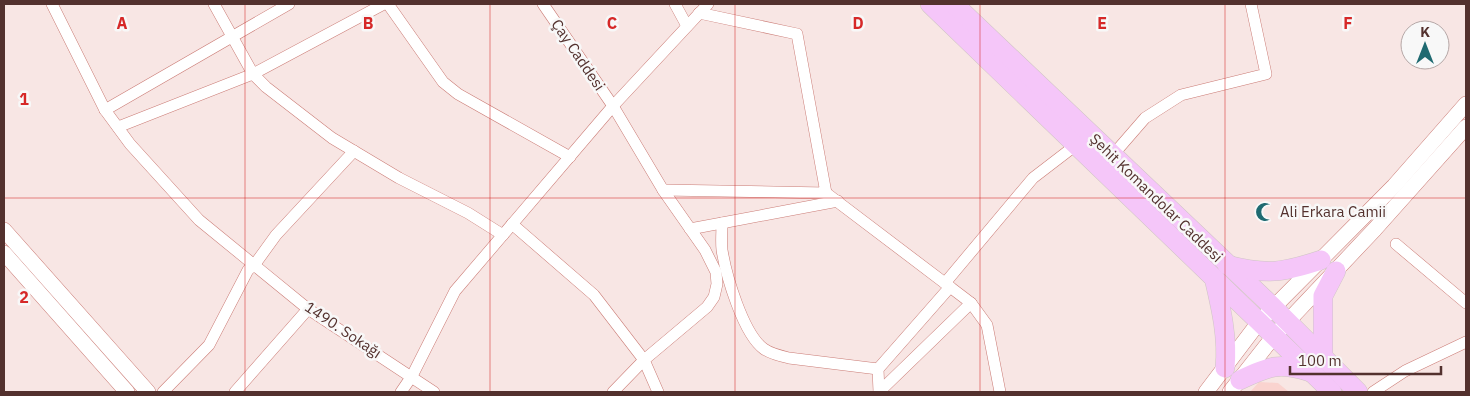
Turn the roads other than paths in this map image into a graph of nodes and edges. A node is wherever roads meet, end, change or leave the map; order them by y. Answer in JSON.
{"nodes":[{"id":1,"x":52,"y":4,"type":"edge"},
{"id":2,"x":214,"y":4,"type":"edge"},
{"id":3,"x":289,"y":4,"type":"edge"},
{"id":4,"x":384,"y":4,"type":"edge"},
{"id":5,"x":388,"y":4,"type":"edge"},
{"id":6,"x":543,"y":4,"type":"edge"},
{"id":7,"x":675,"y":4,"type":"edge"},
{"id":8,"x":708,"y":4,"type":"edge"},
{"id":9,"x":930,"y":4,"type":"edge"},
{"id":10,"x":954,"y":4,"type":"edge"},
{"id":11,"x":1252,"y":4,"type":"edge"},
{"id":12,"x":699,"y":13,"type":"junction"},
{"id":13,"x":687,"y":26,"type":"junction"},
{"id":14,"x":233,"y":36,"type":"junction"},
{"id":15,"x":253,"y":74,"type":"junction"},
{"id":16,"x":1466,"y":104,"type":"edge"},
{"id":17,"x":613,"y":106,"type":"junction"},
{"id":18,"x":105,"y":110,"type":"junction"},
{"id":19,"x":118,"y":127,"type":"junction"},
{"id":20,"x":1466,"y":127,"type":"edge"},
{"id":21,"x":1076,"y":145,"type":"junction"},
{"id":22,"x":354,"y":151,"type":"junction"},
{"id":23,"x":1112,"y":156,"type":"junction"},
{"id":24,"x":570,"y":157,"type":"junction"},
{"id":25,"x":663,"y":190,"type":"junction"},
{"id":26,"x":826,"y":193,"type":"junction"},
{"id":27,"x":838,"y":201,"type":"junction"},
{"id":28,"x":722,"y":223,"type":"junction"},
{"id":29,"x":512,"y":224,"type":"junction"},
{"id":30,"x":690,"y":229,"type":"junction"},
{"id":31,"x":4,"y":230,"type":"edge"},
{"id":32,"x":503,"y":235,"type":"junction"},
{"id":33,"x":1396,"y":244,"type":"dead end"},
{"id":34,"x":4,"y":253,"type":"edge"},
{"id":35,"x":255,"y":264,"type":"junction"},
{"id":36,"x":1328,"y":266,"type":"junction"},
{"id":37,"x":1220,"y":271,"type":"junction"},
{"id":38,"x":948,"y":285,"type":"junction"},
{"id":39,"x":971,"y":303,"type":"junction"},
{"id":40,"x":1466,"y":303,"type":"edge"},
{"id":41,"x":1273,"y":307,"type":"junction"},
{"id":42,"x":308,"y":309,"type":"junction"},
{"id":43,"x":1259,"y":322,"type":"junction"},
{"id":44,"x":1280,"y":330,"type":"junction"},
{"id":45,"x":1466,"y":342,"type":"edge"},
{"id":46,"x":644,"y":360,"type":"junction"},
{"id":47,"x":1317,"y":366,"type":"junction"},
{"id":48,"x":1225,"y":368,"type":"junction"},
{"id":49,"x":878,"y":369,"type":"junction"},
{"id":50,"x":412,"y":376,"type":"junction"},
{"id":51,"x":1235,"y":386,"type":"edge"},
{"id":52,"x":127,"y":392,"type":"edge"},
{"id":53,"x":148,"y":392,"type":"edge"},
{"id":54,"x":163,"y":392,"type":"edge"},
{"id":55,"x":235,"y":392,"type":"edge"},
{"id":56,"x":401,"y":392,"type":"edge"},
{"id":57,"x":433,"y":392,"type":"edge"},
{"id":58,"x":613,"y":392,"type":"edge"},
{"id":59,"x":658,"y":392,"type":"edge"},
{"id":60,"x":879,"y":392,"type":"edge"},
{"id":61,"x":1000,"y":392,"type":"edge"},
{"id":62,"x":1206,"y":392,"type":"edge"},
{"id":63,"x":1332,"y":392,"type":"edge"},
{"id":64,"x":1358,"y":392,"type":"edge"},
{"id":65,"x":1373,"y":392,"type":"edge"}],
"edges":[{"from":1,"to":18,"type":"street","name":"1490. Sokağı"},
{"from":2,"to":14,"type":"street"},
{"from":3,"to":14,"type":"street"},
{"from":4,"to":15,"type":"street"},
{"from":5,"to":24,"type":"street"},
{"from":6,"to":17,"type":"street","name":"Çay Caddesi"},
{"from":7,"to":13,"type":"street"},
{"from":8,"to":12,"type":"street"},
{"from":9,"to":21,"type":"main road","name":"Şehit Komandolar Caddesi"},
{"from":10,"to":23,"type":"main road","name":"Şehit Komandolar Caddesi"},
{"from":11,"to":23,"type":"street"},
{"from":12,"to":13,"type":"street"},
{"from":12,"to":26,"type":"street"},
{"from":13,"to":17,"type":"street"},
{"from":14,"to":15,"type":"street"},
{"from":14,"to":18,"type":"street"},
{"from":15,"to":19,"type":"street"},
{"from":15,"to":22,"type":"street"},
{"from":16,"to":36,"type":"street"},
{"from":17,"to":24,"type":"street"},
{"from":17,"to":25,"type":"street","name":"Çay Caddesi"},
{"from":18,"to":19,"type":"street","name":"1490. Sokağı"},
{"from":19,"to":35,"type":"street","name":"1490. Sokağı"},
{"from":20,"to":36,"type":"street"},
{"from":21,"to":37,"type":"main road","name":"Şehit Komandolar Caddesi"},
{"from":21,"to":38,"type":"street"},
{"from":22,"to":32,"type":"street"},
{"from":22,"to":35,"type":"street"},
{"from":23,"to":37,"type":"main road","name":"Şehit Komandolar Caddesi"},
{"from":24,"to":29,"type":"street"},
{"from":25,"to":26,"type":"street"},
{"from":25,"to":30,"type":"street","name":"Çay Caddesi"},
{"from":26,"to":27,"type":"street"},
{"from":27,"to":28,"type":"street"},
{"from":27,"to":38,"type":"street"},
{"from":28,"to":30,"type":"street"},
{"from":28,"to":49,"type":"street"},
{"from":29,"to":32,"type":"street"},
{"from":29,"to":46,"type":"street"},
{"from":30,"to":46,"type":"street","name":"Çay Caddesi"},
{"from":31,"to":53,"type":"street"},
{"from":32,"to":50,"type":"street"},
{"from":33,"to":40,"type":"street"},
{"from":34,"to":52,"type":"street"},
{"from":35,"to":42,"type":"street","name":"1490. Sokağı"},
{"from":35,"to":54,"type":"street"},
{"from":36,"to":37,"type":"main road"},
{"from":36,"to":41,"type":"street"},
{"from":36,"to":44,"type":"street"},
{"from":36,"to":47,"type":"main road"},
{"from":37,"to":41,"type":"main road","name":"Şehit Komandolar Caddesi"},
{"from":37,"to":43,"type":"main road","name":"Şehit Komandolar Caddesi"},
{"from":37,"to":48,"type":"main road"},
{"from":38,"to":39,"type":"street"},
{"from":38,"to":49,"type":"street"},
{"from":39,"to":60,"type":"street"},
{"from":39,"to":61,"type":"street"},
{"from":41,"to":43,"type":"street"},
{"from":41,"to":44,"type":"main road","name":"Şehit Komandolar Caddesi"},
{"from":42,"to":50,"type":"street","name":"1490. Sokağı"},
{"from":42,"to":55,"type":"street"},
{"from":43,"to":44,"type":"main road","name":"Şehit Komandolar Caddesi"},
{"from":43,"to":48,"type":"street"},
{"from":44,"to":47,"type":"main road","name":"Şehit Komandolar Caddesi"},
{"from":44,"to":51,"type":"street"},
{"from":45,"to":65,"type":"street"},
{"from":46,"to":58,"type":"street","name":"Çay Caddesi"},
{"from":46,"to":59,"type":"street"},
{"from":47,"to":51,"type":"main road"},
{"from":47,"to":63,"type":"main road","name":"Şehit Komandolar Caddesi"},
{"from":47,"to":64,"type":"main road","name":"Şehit Komandolar Caddesi"},
{"from":48,"to":62,"type":"street"},
{"from":49,"to":60,"type":"street"},
{"from":50,"to":56,"type":"street"},
{"from":50,"to":57,"type":"street","name":"1490. Sokağı"}]}
